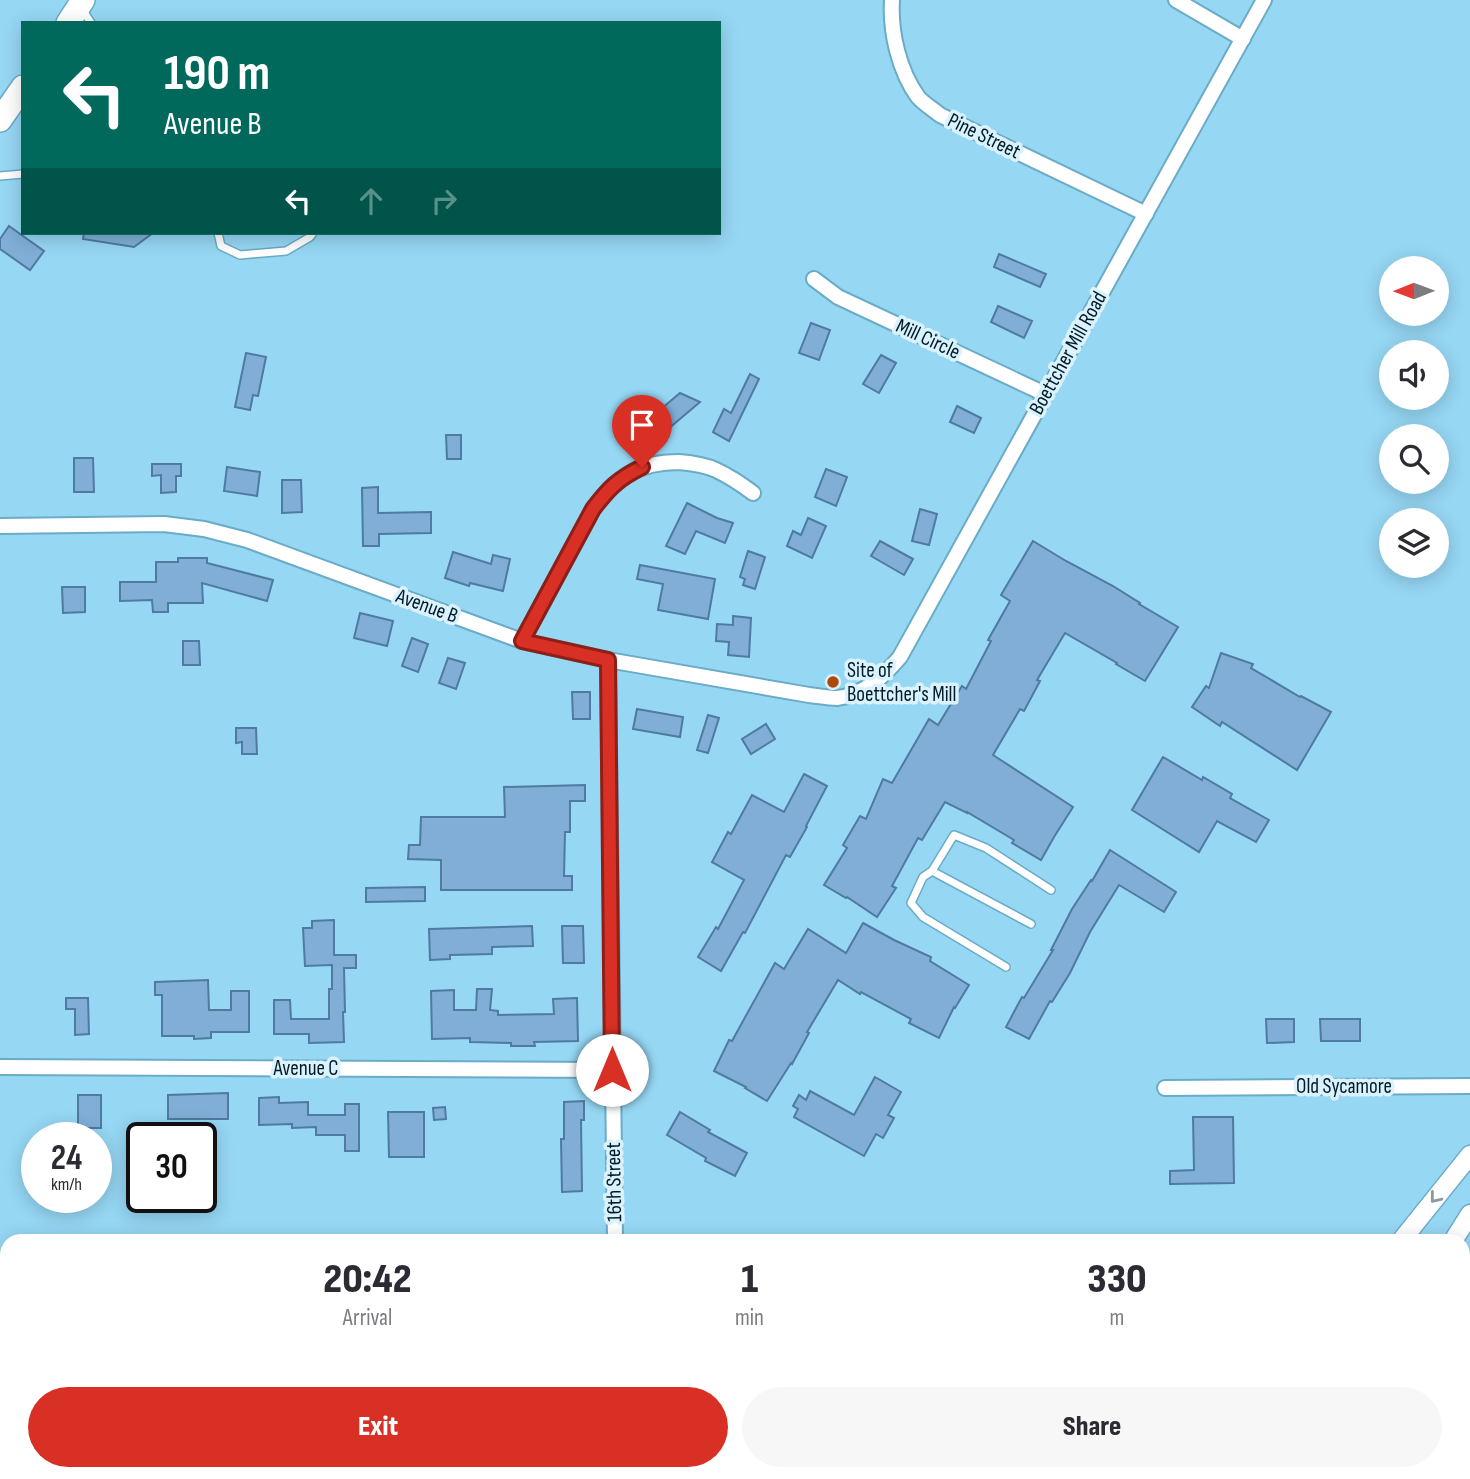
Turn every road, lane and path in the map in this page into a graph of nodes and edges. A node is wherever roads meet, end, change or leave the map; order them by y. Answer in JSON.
{"nodes":[{"id":1,"x":892,"y":0,"type":"edge"},
{"id":2,"x":1176,"y":0,"type":"edge"},
{"id":3,"x":1264,"y":0,"type":"edge"},
{"id":4,"x":1243,"y":39,"type":"junction"},
{"id":5,"x":21,"y":90,"type":"edge"},
{"id":6,"x":0,"y":120,"type":"edge"},
{"id":7,"x":21,"y":174,"type":"edge"},
{"id":8,"x":0,"y":176,"type":"edge"},
{"id":9,"x":1146,"y":214,"type":"junction"},
{"id":10,"x":218,"y":235,"type":"edge"},
{"id":11,"x":312,"y":235,"type":"edge"},
{"id":12,"x":814,"y":279,"type":"dead end"},
{"id":13,"x":1045,"y":394,"type":"junction"},
{"id":14,"x":753,"y":493,"type":"dead end"},
{"id":15,"x":0,"y":526,"type":"edge"},
{"id":16,"x":522,"y":641,"type":"junction"},
{"id":17,"x":608,"y":660,"type":"junction"},
{"id":18,"x":856,"y":694,"type":"joint"},
{"id":19,"x":932,"y":871,"type":"junction"},
{"id":20,"x":1051,"y":890,"type":"dead end"},
{"id":21,"x":1031,"y":924,"type":"dead end"},
{"id":22,"x":1006,"y":967,"type":"dead end"},
{"id":23,"x":0,"y":1067,"type":"edge"},
{"id":24,"x":612,"y":1070,"type":"junction"},
{"id":25,"x":1470,"y":1086,"type":"edge"},
{"id":26,"x":1165,"y":1088,"type":"dead end"},
{"id":27,"x":1470,"y":1155,"type":"edge"},
{"id":28,"x":1470,"y":1214,"type":"edge"},
{"id":29,"x":615,"y":1234,"type":"edge"},
{"id":30,"x":1407,"y":1234,"type":"edge"},
{"id":31,"x":1457,"y":1234,"type":"edge"}],
"edges":[{"from":1,"to":9,"type":"street","name":"Pine Street"},
{"from":2,"to":4,"type":"street"},
{"from":3,"to":4,"type":"street","name":"Boettcher Mill Road"},
{"from":4,"to":9,"type":"street","name":"Boettcher Mill Road"},
{"from":5,"to":6,"type":"main road"},
{"from":7,"to":8,"type":"lane"},
{"from":9,"to":13,"type":"street","name":"Boettcher Mill Road"},
{"from":10,"to":11,"type":"lane"},
{"from":12,"to":13,"type":"street","name":"Mill Circle"},
{"from":13,"to":18,"type":"street","name":"Boettcher Mill Road"},
{"from":14,"to":16,"type":"street"},
{"from":15,"to":16,"type":"street","name":"Avenue B"},
{"from":16,"to":17,"type":"street","name":"Avenue B"},
{"from":17,"to":18,"type":"street","name":"Avenue B"},
{"from":17,"to":24,"type":"street","name":"16th Street"},
{"from":19,"to":20,"type":"lane"},
{"from":19,"to":21,"type":"lane"},
{"from":19,"to":22,"type":"lane"},
{"from":23,"to":24,"type":"street","name":"Avenue C"},
{"from":24,"to":29,"type":"street","name":"16th Street"},
{"from":25,"to":26,"type":"street","name":"Old Sycamore"},
{"from":27,"to":30,"type":"street","one_way":true},
{"from":28,"to":31,"type":"street"}]}
